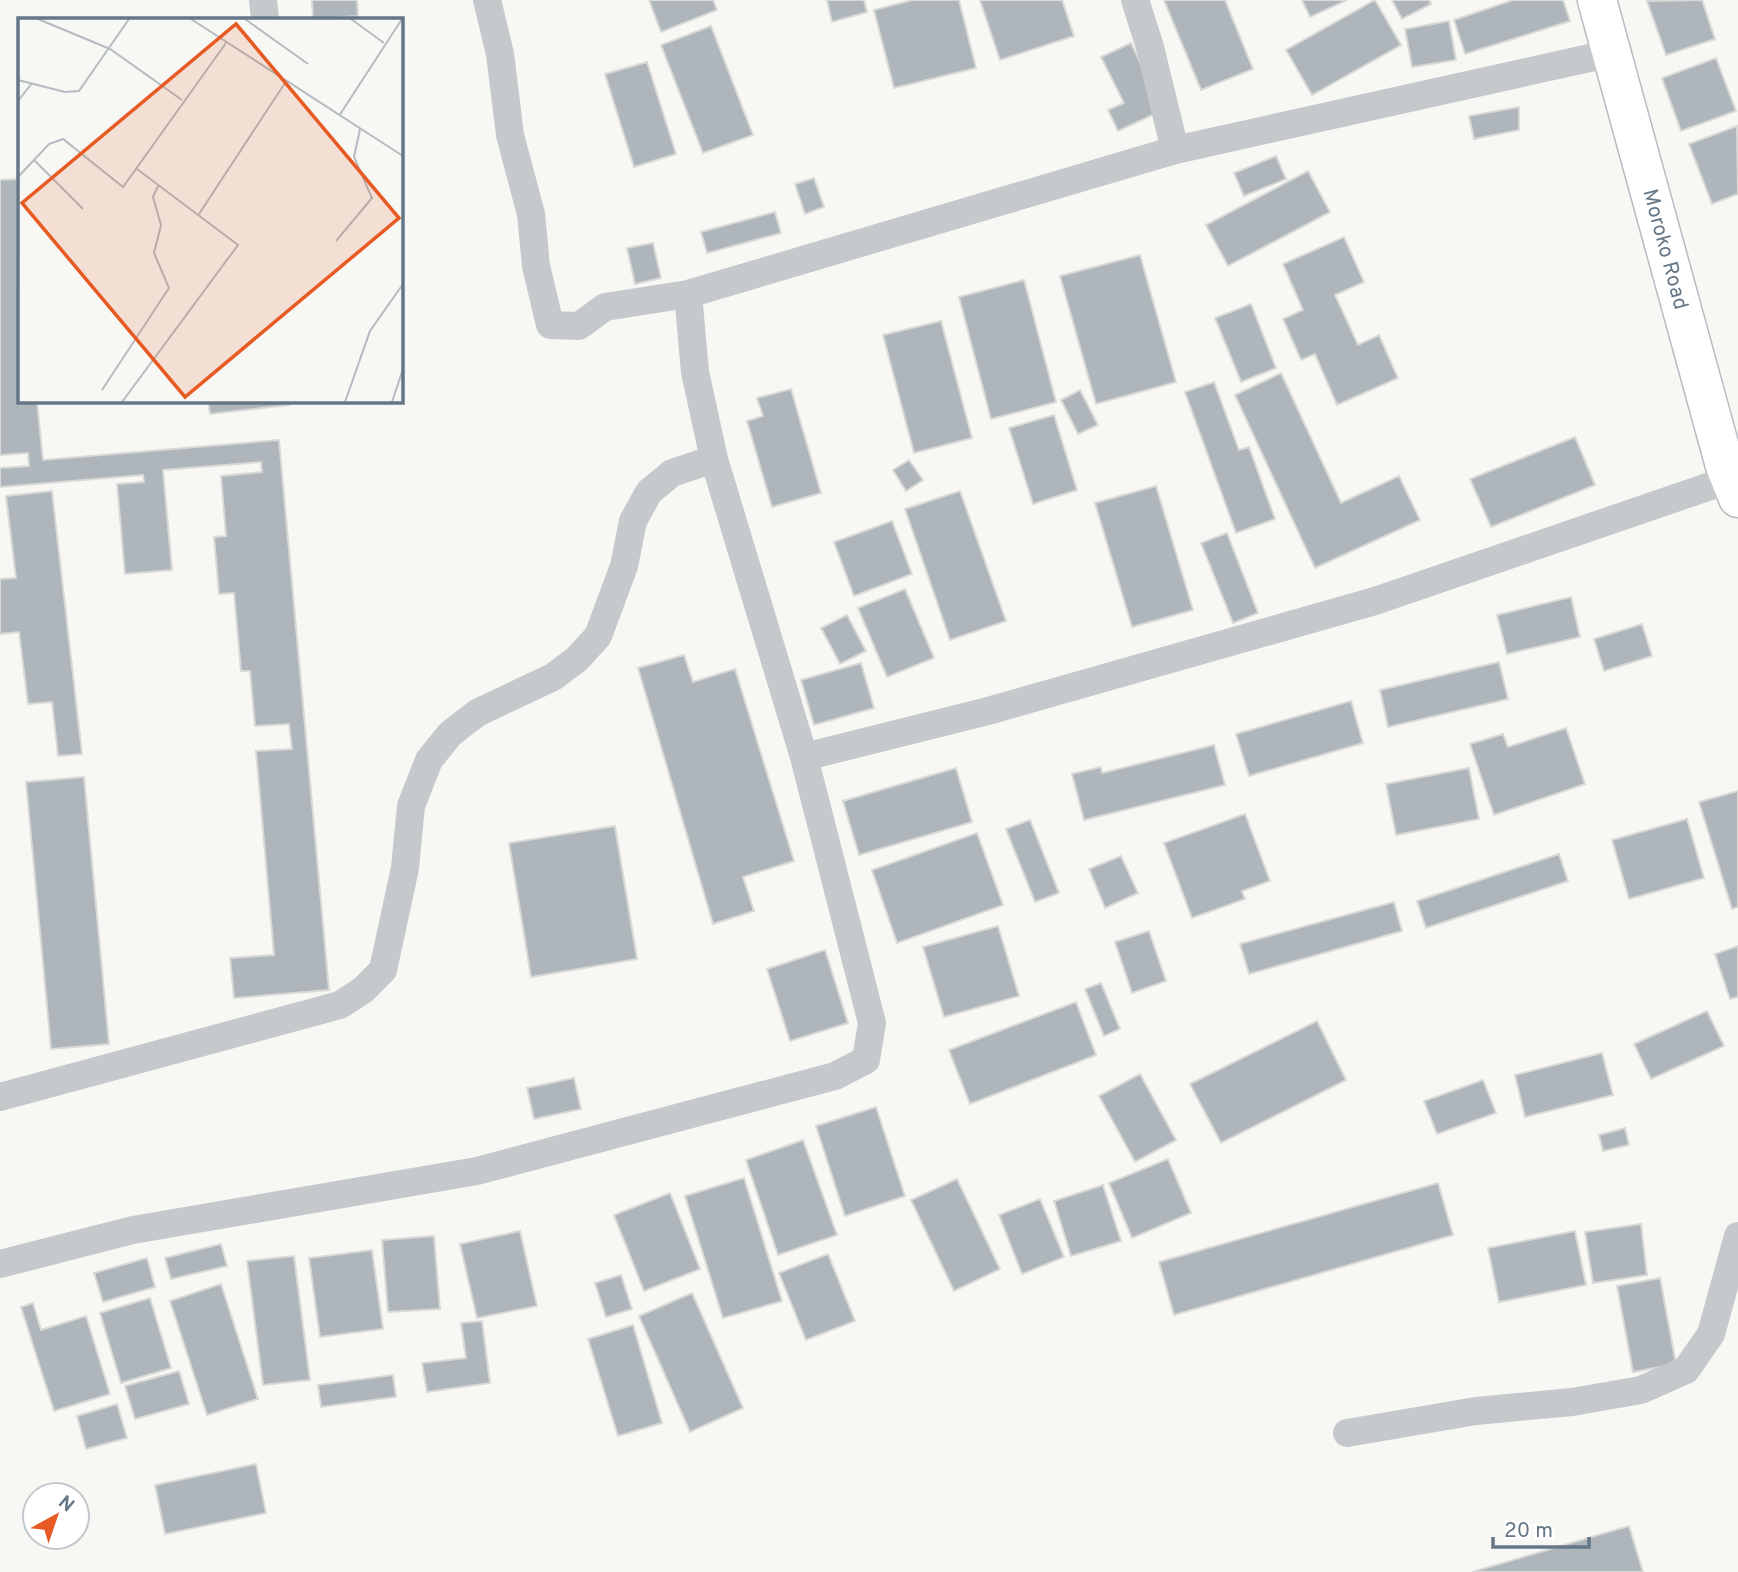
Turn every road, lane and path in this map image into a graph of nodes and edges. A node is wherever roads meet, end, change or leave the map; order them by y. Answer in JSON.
{"nodes":[{"id":1,"x":263,"y":0,"type":"edge"},
{"id":2,"x":487,"y":0,"type":"edge"},
{"id":3,"x":1135,"y":0,"type":"edge"},
{"id":4,"x":1597,"y":0,"type":"edge"},
{"id":5,"x":265,"y":18,"type":"edge"},
{"id":6,"x":1612,"y":53,"type":"junction"},
{"id":7,"x":1175,"y":150,"type":"junction"},
{"id":8,"x":688,"y":294,"type":"junction"},
{"id":9,"x":714,"y":459,"type":"junction"},
{"id":10,"x":1735,"y":488,"type":"edge"},
{"id":11,"x":804,"y":757,"type":"junction"},
{"id":12,"x":0,"y":1097,"type":"edge"},
{"id":13,"x":1738,"y":1236,"type":"edge"},
{"id":14,"x":0,"y":1264,"type":"edge"},
{"id":15,"x":1347,"y":1433,"type":"dead end"}],
"edges":[{"from":1,"to":5,"type":"street"},
{"from":2,"to":8,"type":"street"},
{"from":3,"to":7,"type":"street"},
{"from":4,"to":6,"type":"street","name":"Moroko Road"},
{"from":6,"to":7,"type":"street"},
{"from":6,"to":10,"type":"street","name":"Moroko Road"},
{"from":7,"to":8,"type":"street"},
{"from":8,"to":9,"type":"street"},
{"from":9,"to":11,"type":"street"},
{"from":9,"to":12,"type":"street"},
{"from":10,"to":11,"type":"street"},
{"from":11,"to":14,"type":"street"},
{"from":13,"to":15,"type":"street"}]}
